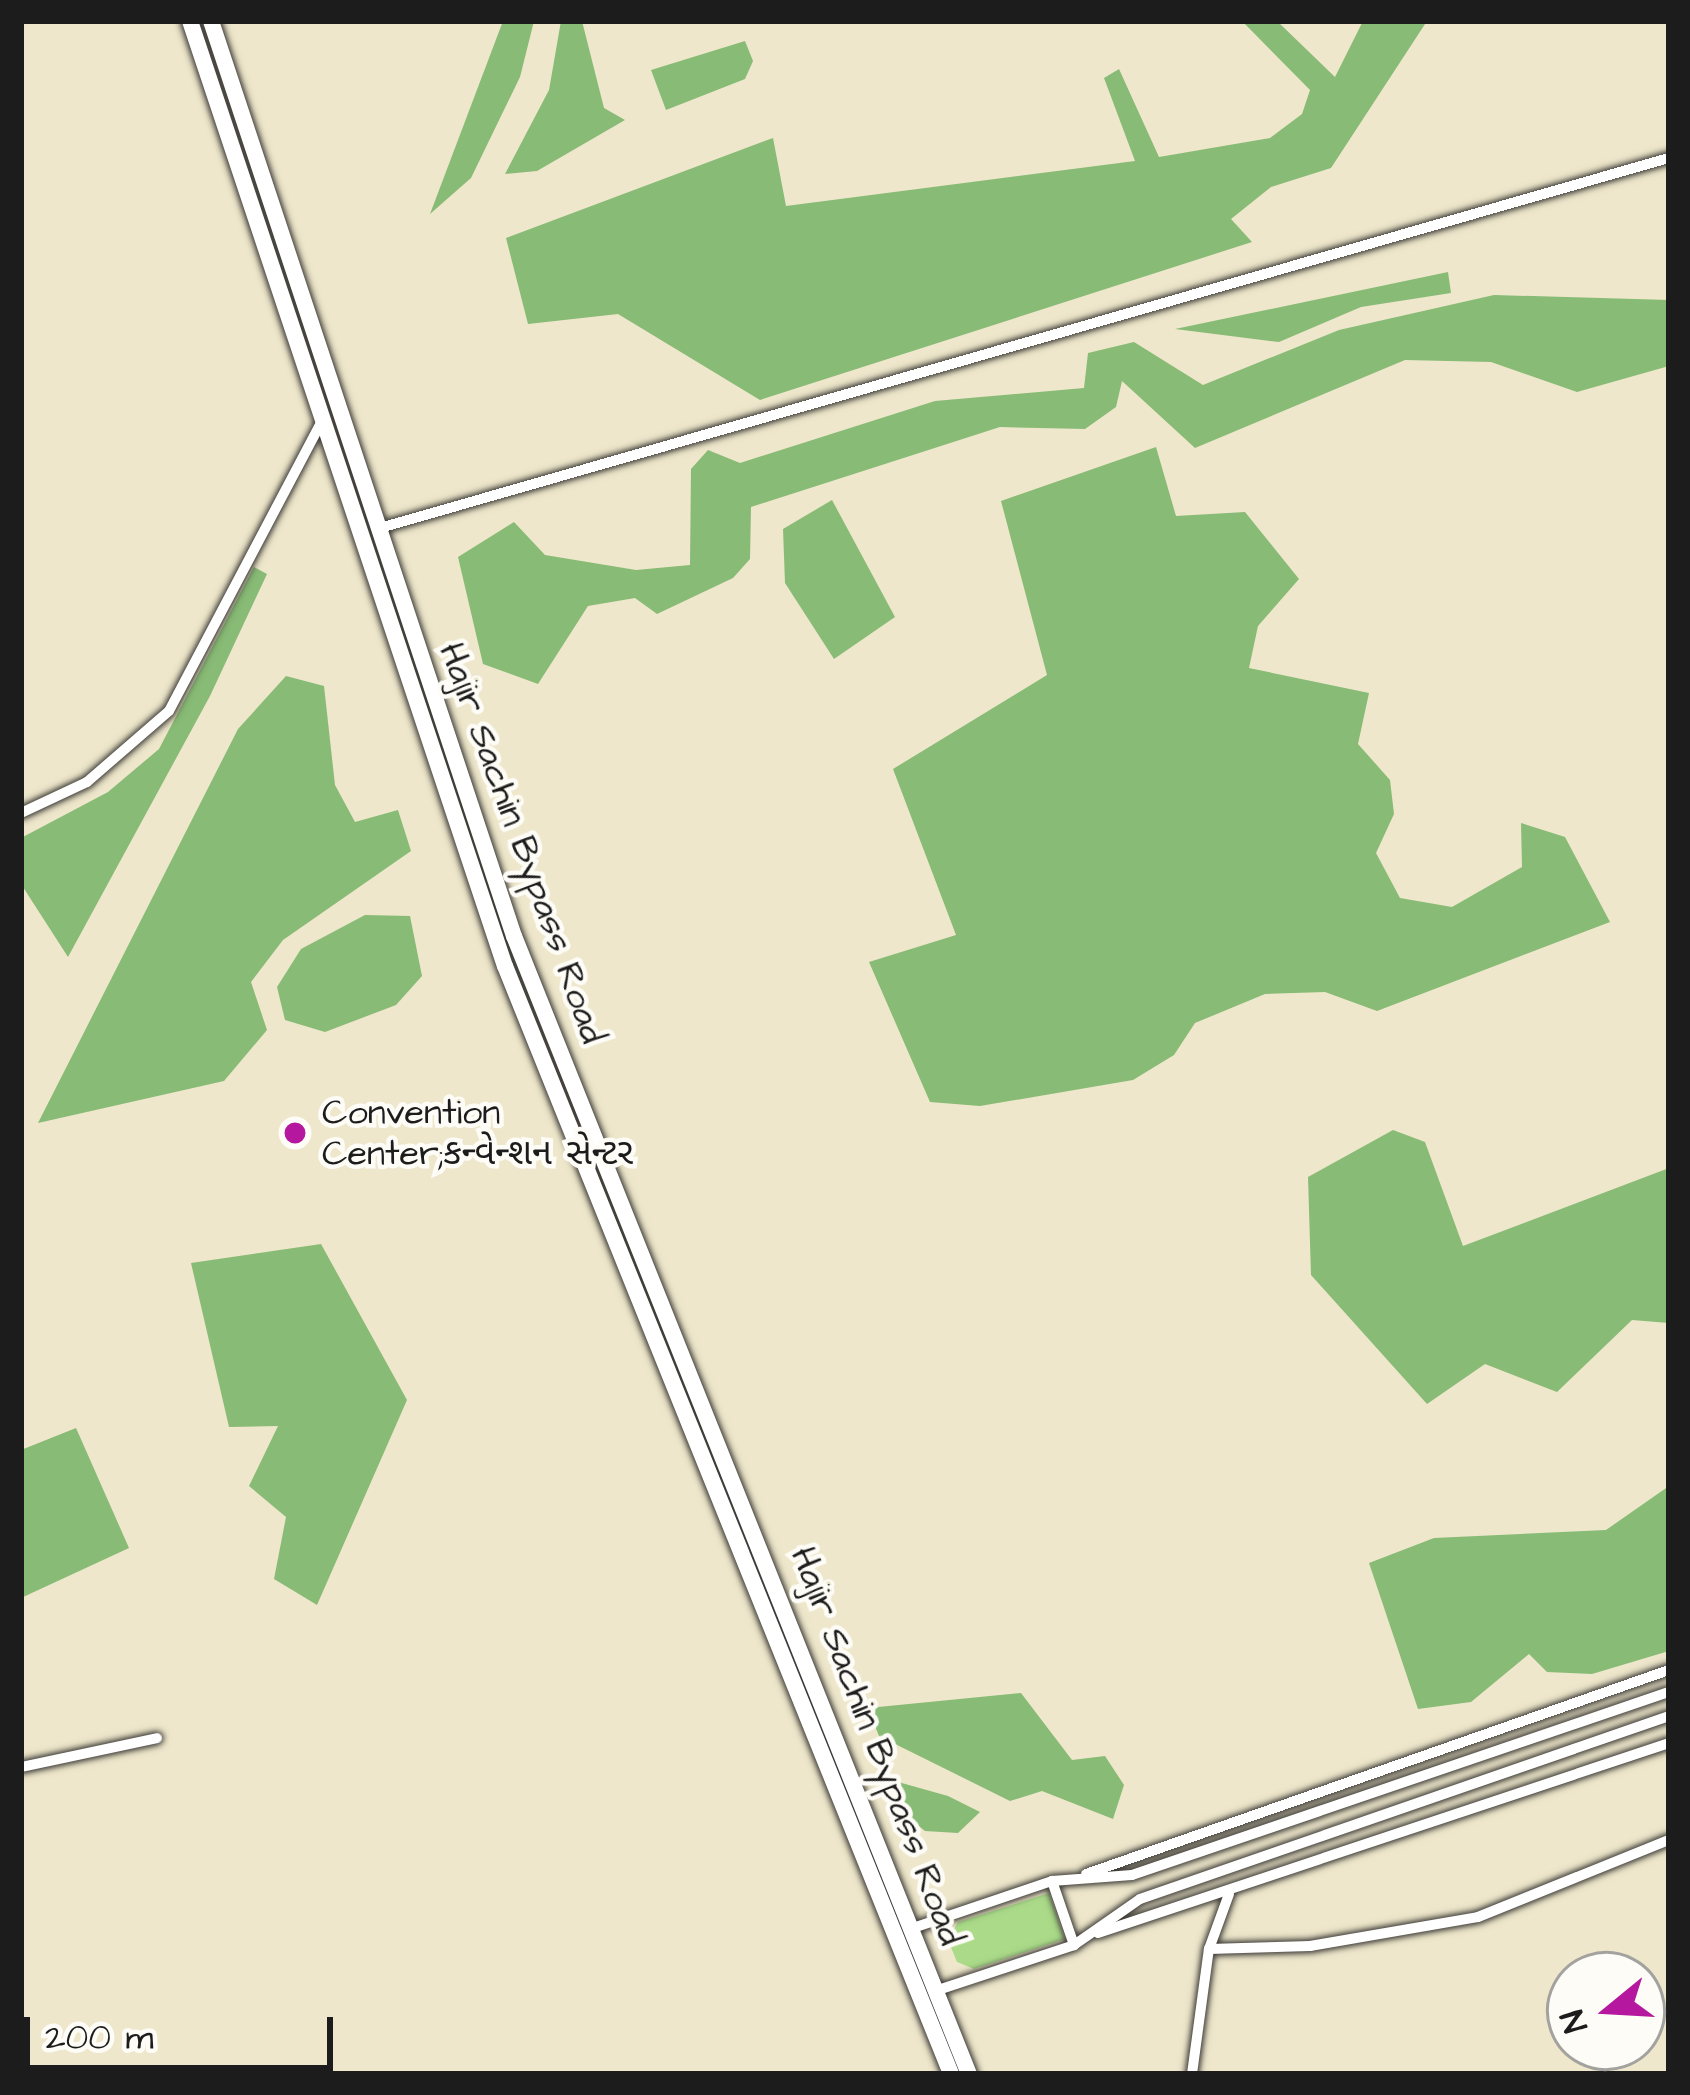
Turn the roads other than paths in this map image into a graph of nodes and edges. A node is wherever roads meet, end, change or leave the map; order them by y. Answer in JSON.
{"nodes":[{"id":1,"x":190,"y":21,"type":"edge"},
{"id":2,"x":211,"y":21,"type":"edge"},
{"id":3,"x":1669,"y":158,"type":"edge"},
{"id":4,"x":324,"y":417,"type":"junction"},
{"id":5,"x":380,"y":528,"type":"junction"},
{"id":6,"x":21,"y":813,"type":"edge"},
{"id":7,"x":1669,"y":1670,"type":"edge"},
{"id":8,"x":1669,"y":1692,"type":"edge"},
{"id":9,"x":1669,"y":1716,"type":"edge"},
{"id":10,"x":158,"y":1738,"type":"dead end"},
{"id":11,"x":1669,"y":1743,"type":"edge"},
{"id":12,"x":21,"y":1767,"type":"edge"},
{"id":13,"x":1669,"y":1840,"type":"edge"},
{"id":14,"x":1059,"y":1881,"type":"junction"},
{"id":15,"x":1229,"y":1894,"type":"junction"},
{"id":16,"x":913,"y":1928,"type":"junction"},
{"id":17,"x":1079,"y":1941,"type":"junction"},
{"id":18,"x":1210,"y":1949,"type":"junction"},
{"id":19,"x":935,"y":1990,"type":"junction"},
{"id":20,"x":951,"y":2074,"type":"edge"},
{"id":21,"x":969,"y":2074,"type":"edge"},
{"id":22,"x":1192,"y":2074,"type":"edge"}],
"edges":[{"from":1,"to":4,"type":"highway"},
{"from":2,"to":5,"type":"highway","name":"Hajir Sachin Bypass Road"},
{"from":3,"to":5,"type":"street"},
{"from":4,"to":6,"type":"street"},
{"from":4,"to":20,"type":"highway"},
{"from":5,"to":16,"type":"highway","name":"Hajir Sachin Bypass Road"},
{"from":7,"to":14,"type":"street"},
{"from":8,"to":14,"type":"street"},
{"from":9,"to":17,"type":"street"},
{"from":10,"to":12,"type":"street"},
{"from":11,"to":15,"type":"street"},
{"from":13,"to":18,"type":"street"},
{"from":14,"to":16,"type":"street"},
{"from":14,"to":17,"type":"street"},
{"from":15,"to":17,"type":"street"},
{"from":15,"to":18,"type":"street"},
{"from":16,"to":19,"type":"highway","name":"Hajir Sachin Bypass Road"},
{"from":17,"to":19,"type":"street"},
{"from":18,"to":22,"type":"street"},
{"from":19,"to":21,"type":"highway","name":"Hajir Sachin Bypass Road"}]}
